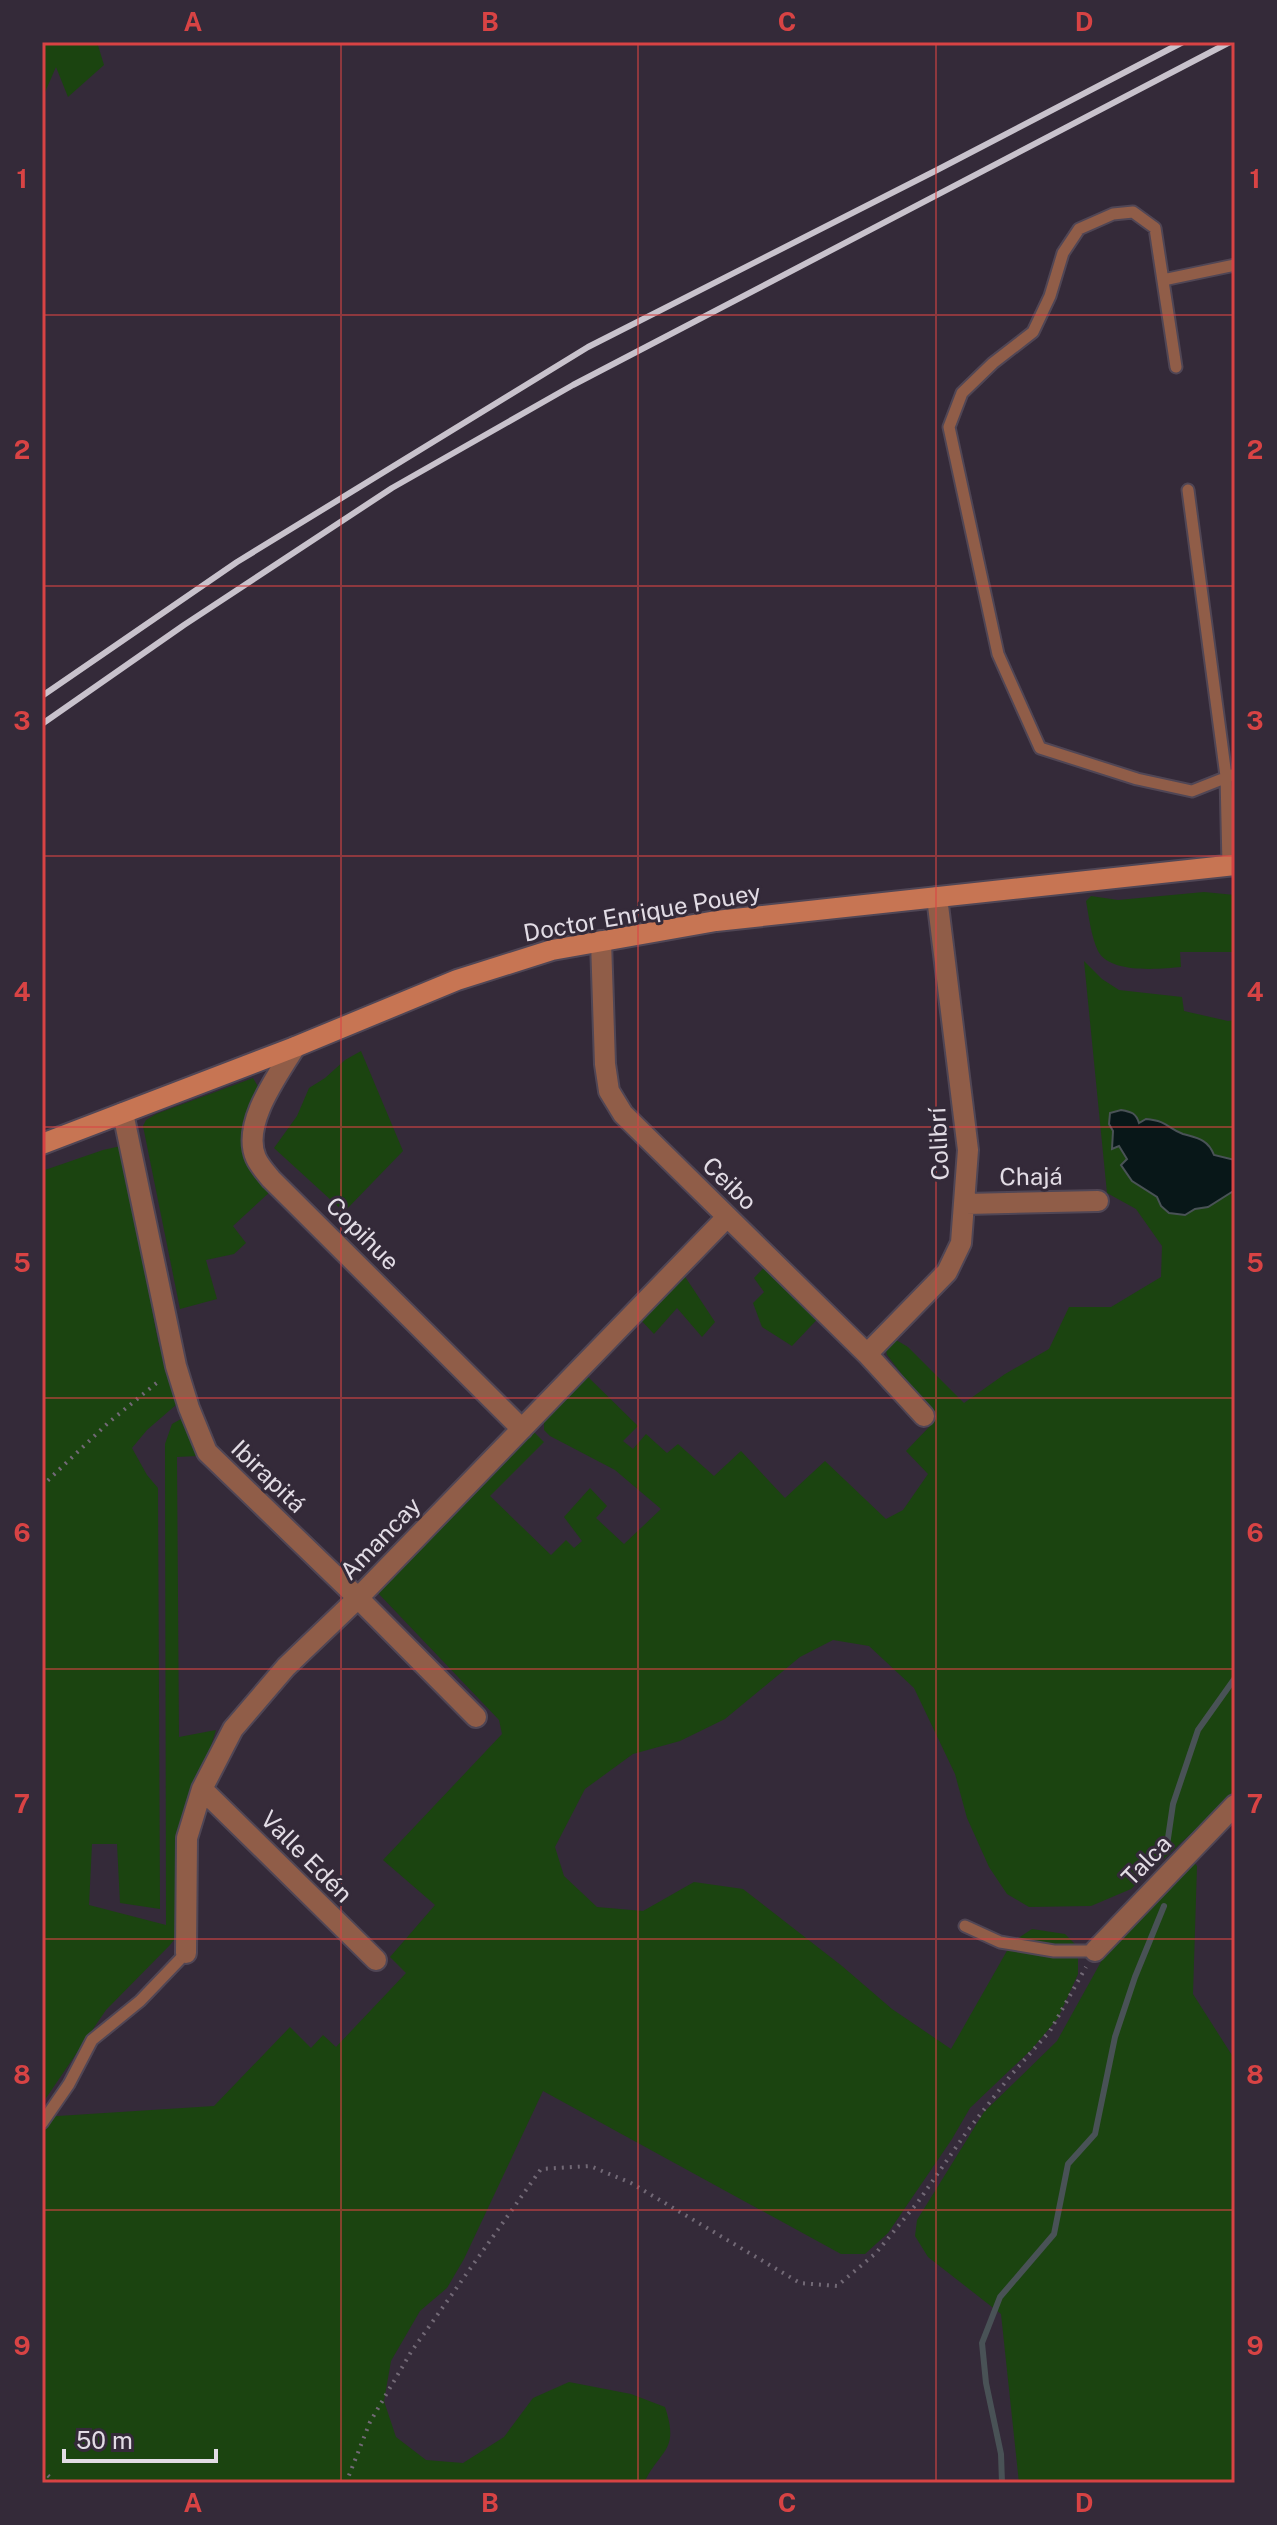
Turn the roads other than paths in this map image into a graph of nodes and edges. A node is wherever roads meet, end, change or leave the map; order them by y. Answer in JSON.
{"nodes":[{"id":1,"x":1235,"y":265,"type":"edge"},
{"id":2,"x":1163,"y":280,"type":"junction"},
{"id":3,"x":1176,"y":367,"type":"dead end"},
{"id":4,"x":1188,"y":490,"type":"dead end"},
{"id":5,"x":1230,"y":775,"type":"edge"},
{"id":6,"x":1232,"y":865,"type":"edge"},
{"id":7,"x":937,"y":897,"type":"junction"},
{"id":8,"x":601,"y":941,"type":"junction"},
{"id":9,"x":295,"y":1047,"type":"junction"},
{"id":10,"x":123,"y":1113,"type":"junction"},
{"id":11,"x":42,"y":1144,"type":"edge"},
{"id":12,"x":1098,"y":1201,"type":"dead end"},
{"id":13,"x":966,"y":1204,"type":"junction"},
{"id":14,"x":727,"y":1217,"type":"junction"},
{"id":15,"x":867,"y":1354,"type":"junction"},
{"id":16,"x":924,"y":1416,"type":"dead end"},
{"id":17,"x":522,"y":1429,"type":"junction"},
{"id":18,"x":358,"y":1598,"type":"junction"},
{"id":19,"x":476,"y":1717,"type":"dead end"},
{"id":20,"x":202,"y":1789,"type":"junction"},
{"id":21,"x":1233,"y":1812,"type":"edge"},
{"id":22,"x":965,"y":1926,"type":"dead end"},
{"id":23,"x":1095,"y":1951,"type":"joint"},
{"id":24,"x":186,"y":1953,"type":"joint"},
{"id":25,"x":376,"y":1960,"type":"dead end"},
{"id":26,"x":42,"y":2123,"type":"edge"}],
"edges":[{"from":1,"to":2,"type":"lane"},
{"from":2,"to":3,"type":"lane"},
{"from":2,"to":5,"type":"lane"},
{"from":4,"to":5,"type":"lane"},
{"from":5,"to":6,"type":"lane"},
{"from":6,"to":7,"type":"street","name":"Doctor Enrique Pouey"},
{"from":7,"to":8,"type":"street","name":"Doctor Enrique Pouey"},
{"from":7,"to":13,"type":"street","name":"Colibrí"},
{"from":8,"to":9,"type":"street","name":"Doctor Enrique Pouey"},
{"from":8,"to":14,"type":"street","name":"Ceibo"},
{"from":9,"to":10,"type":"street","name":"Doctor Enrique Pouey"},
{"from":9,"to":17,"type":"street","name":"Copihue"},
{"from":10,"to":11,"type":"street","name":"Doctor Enrique Pouey"},
{"from":10,"to":18,"type":"street","name":"Ibirapitá"},
{"from":12,"to":13,"type":"street","name":"Chajá"},
{"from":13,"to":15,"type":"street","name":"Colibrí"},
{"from":14,"to":15,"type":"street","name":"Ceibo"},
{"from":14,"to":17,"type":"street","name":"Amancay"},
{"from":15,"to":16,"type":"street","name":"Ceibo"},
{"from":17,"to":18,"type":"street","name":"Amancay"},
{"from":18,"to":19,"type":"street","name":"Ibirapitá"},
{"from":18,"to":20,"type":"street","name":"Amancay"},
{"from":20,"to":24,"type":"street","name":"Amancay"},
{"from":20,"to":25,"type":"street","name":"Valle Edén"},
{"from":21,"to":23,"type":"street","name":"Talca"},
{"from":22,"to":23,"type":"lane"},
{"from":24,"to":26,"type":"lane"}]}
